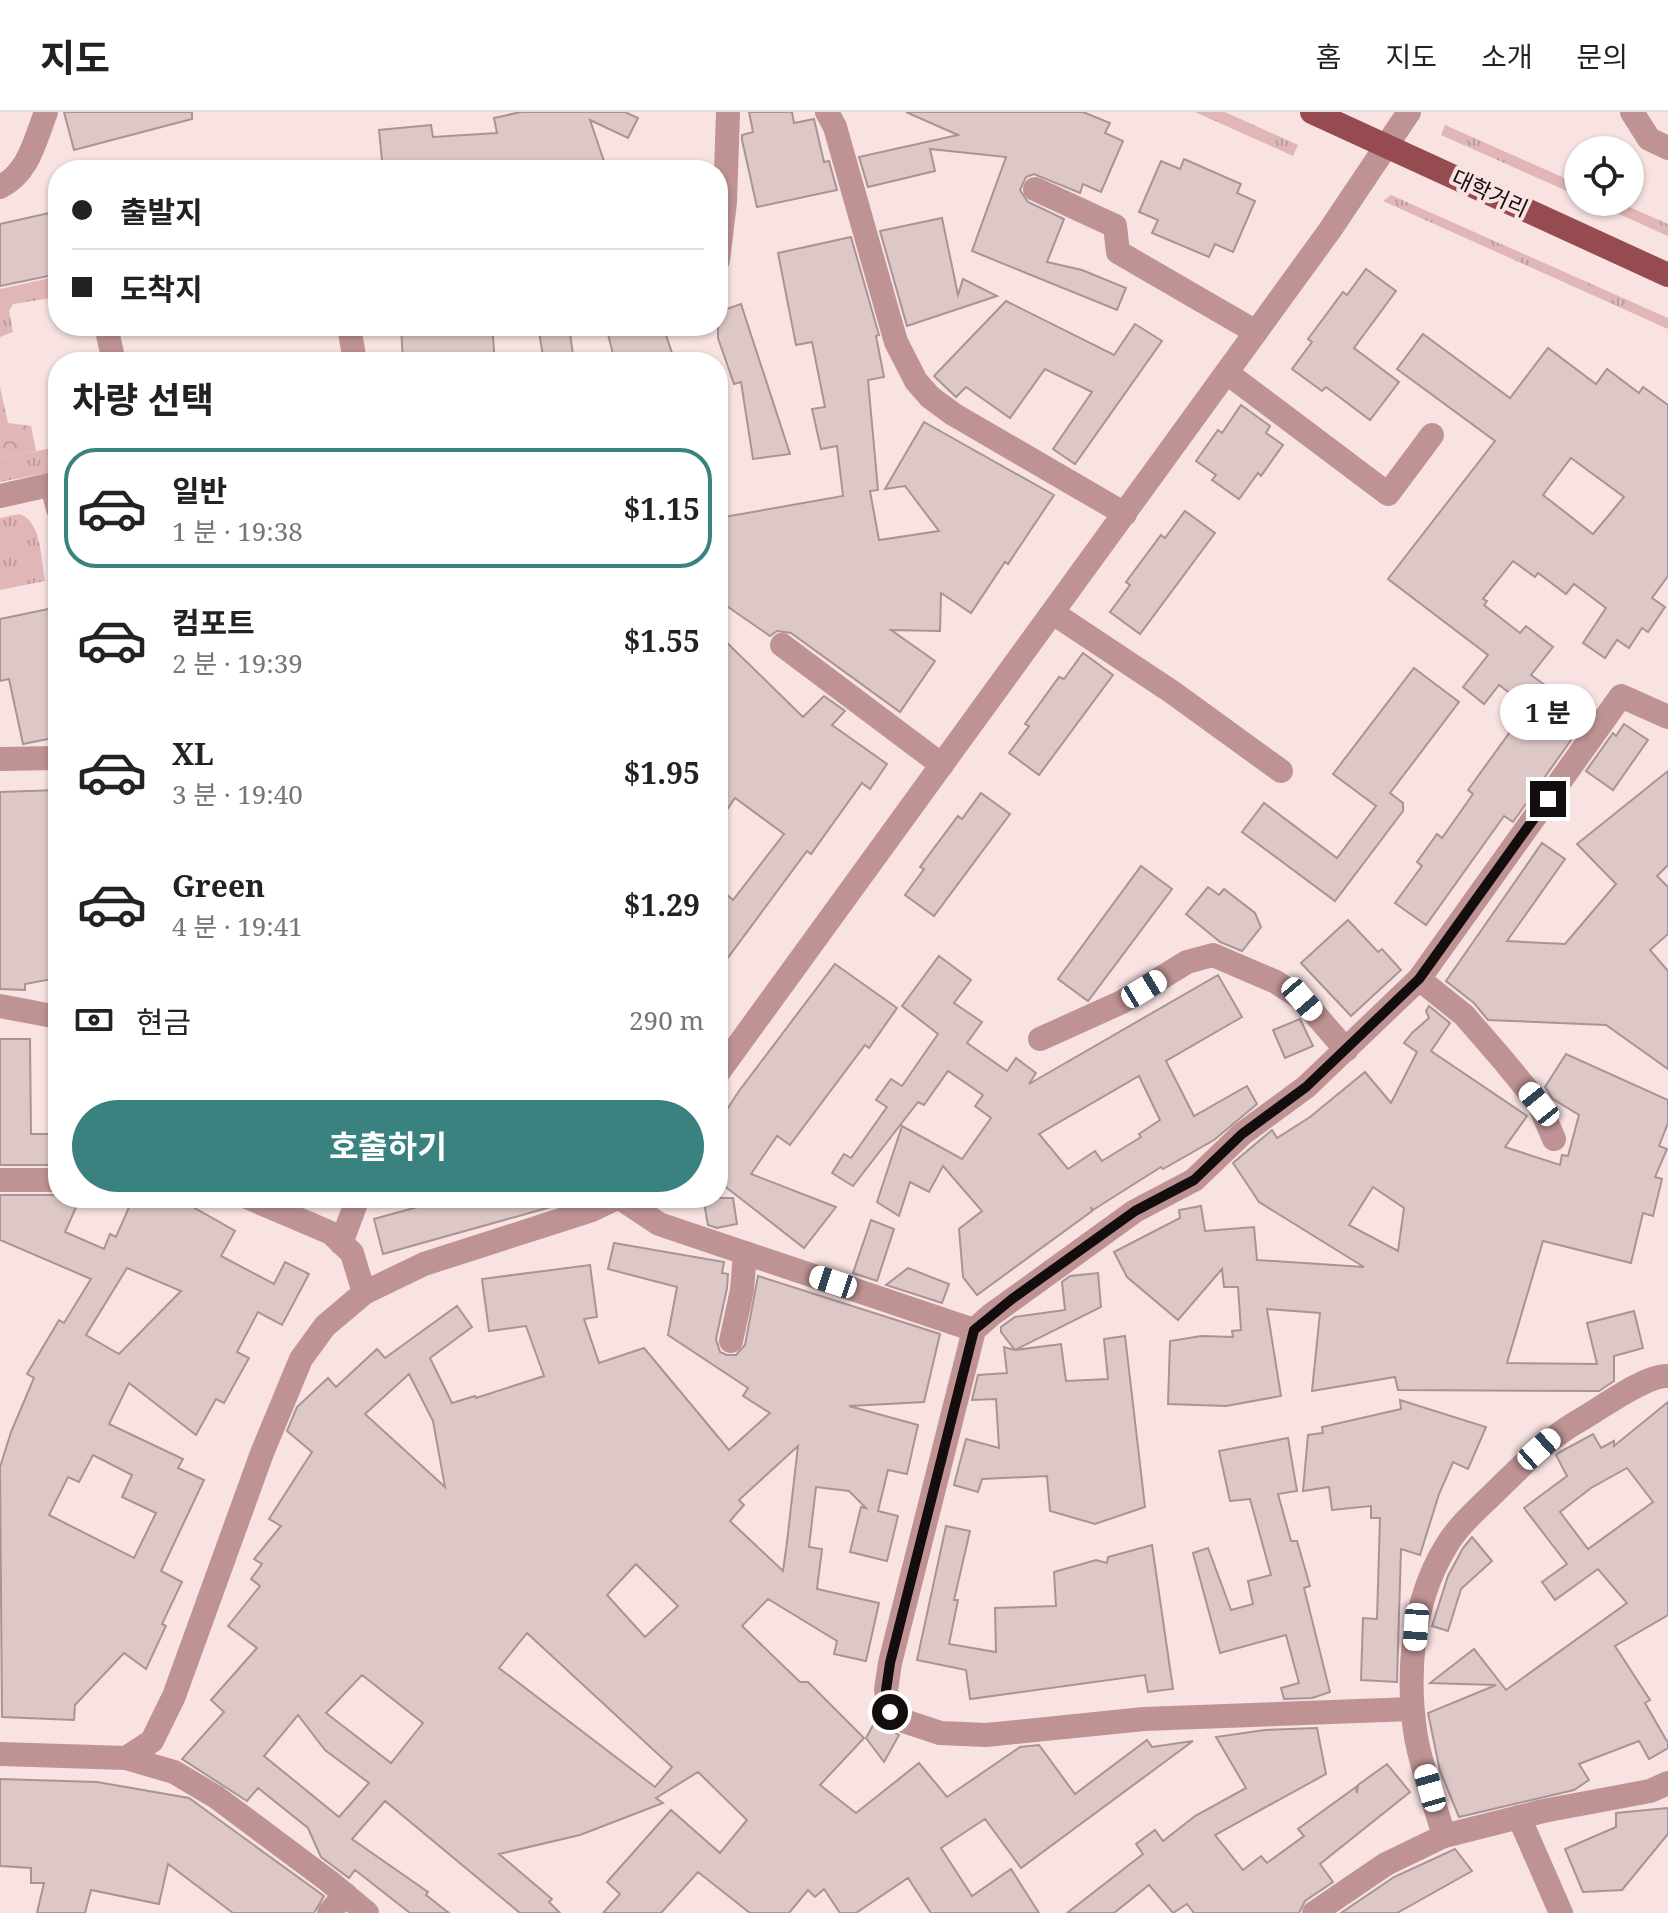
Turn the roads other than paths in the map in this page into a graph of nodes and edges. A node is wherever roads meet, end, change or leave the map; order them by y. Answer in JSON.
{"nodes":[{"id":1,"x":46,"y":112,"type":"edge"},
{"id":2,"x":728,"y":112,"type":"edge"},
{"id":3,"x":827,"y":112,"type":"edge"},
{"id":4,"x":1312,"y":112,"type":"edge"},
{"id":5,"x":1409,"y":112,"type":"edge"},
{"id":6,"x":1632,"y":112,"type":"edge"},
{"id":7,"x":1386,"y":145,"type":"junction"},
{"id":8,"x":1668,"y":148,"type":"edge"},
{"id":9,"x":726,"y":160,"type":"edge"},
{"id":10,"x":0,"y":187,"type":"edge"},
{"id":11,"x":1035,"y":189,"type":"dead end"},
{"id":12,"x":1668,"y":275,"type":"edge"},
{"id":13,"x":1256,"y":332,"type":"junction"},
{"id":14,"x":1227,"y":373,"type":"junction"},
{"id":15,"x":1432,"y":435,"type":"dead end"},
{"id":16,"x":48,"y":486,"type":"edge"},
{"id":17,"x":0,"y":496,"type":"edge"},
{"id":18,"x":1125,"y":514,"type":"junction"},
{"id":19,"x":1053,"y":613,"type":"junction"},
{"id":20,"x":782,"y":645,"type":"dead end"},
{"id":21,"x":1668,"y":717,"type":"edge"},
{"id":22,"x":48,"y":758,"type":"edge"},
{"id":23,"x":0,"y":759,"type":"edge"},
{"id":24,"x":942,"y":765,"type":"junction"},
{"id":25,"x":1281,"y":771,"type":"dead end"},
{"id":26,"x":1419,"y":979,"type":"junction"},
{"id":27,"x":0,"y":1006,"type":"edge"},
{"id":28,"x":48,"y":1015,"type":"edge"},
{"id":29,"x":1040,"y":1039,"type":"dead end"},
{"id":30,"x":1346,"y":1050,"type":"junction"},
{"id":31,"x":728,"y":1059,"type":"edge"},
{"id":32,"x":1554,"y":1139,"type":"dead end"},
{"id":33,"x":0,"y":1180,"type":"edge"},
{"id":34,"x":48,"y":1180,"type":"edge"},
{"id":35,"x":272,"y":1208,"type":"edge"},
{"id":36,"x":354,"y":1208,"type":"edge"},
{"id":37,"x":596,"y":1208,"type":"edge"},
{"id":38,"x":634,"y":1208,"type":"edge"},
{"id":39,"x":341,"y":1243,"type":"junction"},
{"id":40,"x":745,"y":1253,"type":"junction"},
{"id":41,"x":364,"y":1293,"type":"junction"},
{"id":42,"x":974,"y":1330,"type":"junction"},
{"id":43,"x":731,"y":1341,"type":"dead end"},
{"id":44,"x":1668,"y":1376,"type":"edge"},
{"id":45,"x":1412,"y":1709,"type":"junction"},
{"id":46,"x":0,"y":1754,"type":"edge"},
{"id":47,"x":126,"y":1758,"type":"junction"},
{"id":48,"x":1668,"y":1783,"type":"edge"},
{"id":49,"x":1519,"y":1817,"type":"junction"},
{"id":50,"x":1444,"y":1836,"type":"junction"},
{"id":51,"x":345,"y":1894,"type":"junction"},
{"id":52,"x":329,"y":1913,"type":"edge"},
{"id":53,"x":367,"y":1913,"type":"edge"},
{"id":54,"x":1314,"y":1913,"type":"edge"},
{"id":55,"x":1561,"y":1913,"type":"edge"}],
"edges":[{"from":1,"to":10,"type":"street"},
{"from":2,"to":9,"type":"street"},
{"from":3,"to":18,"type":"street"},
{"from":4,"to":7,"type":"main road","name":"대학거리"},
{"from":5,"to":7,"type":"street"},
{"from":6,"to":8,"type":"street"},
{"from":7,"to":12,"type":"main road","name":"대학거리"},
{"from":7,"to":13,"type":"street"},
{"from":11,"to":13,"type":"street"},
{"from":13,"to":14,"type":"street"},
{"from":14,"to":15,"type":"street"},
{"from":14,"to":18,"type":"street"},
{"from":16,"to":17,"type":"street"},
{"from":18,"to":19,"type":"street"},
{"from":19,"to":24,"type":"street"},
{"from":19,"to":25,"type":"street"},
{"from":20,"to":24,"type":"street"},
{"from":21,"to":26,"type":"street"},
{"from":22,"to":23,"type":"street"},
{"from":24,"to":31,"type":"street"},
{"from":26,"to":30,"type":"street"},
{"from":26,"to":32,"type":"street"},
{"from":27,"to":28,"type":"street"},
{"from":29,"to":30,"type":"street"},
{"from":30,"to":42,"type":"street"},
{"from":33,"to":34,"type":"street"},
{"from":35,"to":39,"type":"street"},
{"from":36,"to":39,"type":"street"},
{"from":37,"to":41,"type":"street"},
{"from":38,"to":40,"type":"street"},
{"from":39,"to":41,"type":"street"},
{"from":40,"to":42,"type":"street"},
{"from":40,"to":43,"type":"street"},
{"from":41,"to":47,"type":"street"},
{"from":42,"to":45,"type":"street"},
{"from":44,"to":45,"type":"street"},
{"from":45,"to":50,"type":"street"},
{"from":46,"to":47,"type":"street"},
{"from":47,"to":51,"type":"street"},
{"from":48,"to":49,"type":"street"},
{"from":49,"to":50,"type":"street"},
{"from":49,"to":55,"type":"street"},
{"from":50,"to":54,"type":"street"},
{"from":51,"to":52,"type":"street"},
{"from":51,"to":53,"type":"street"}]}
